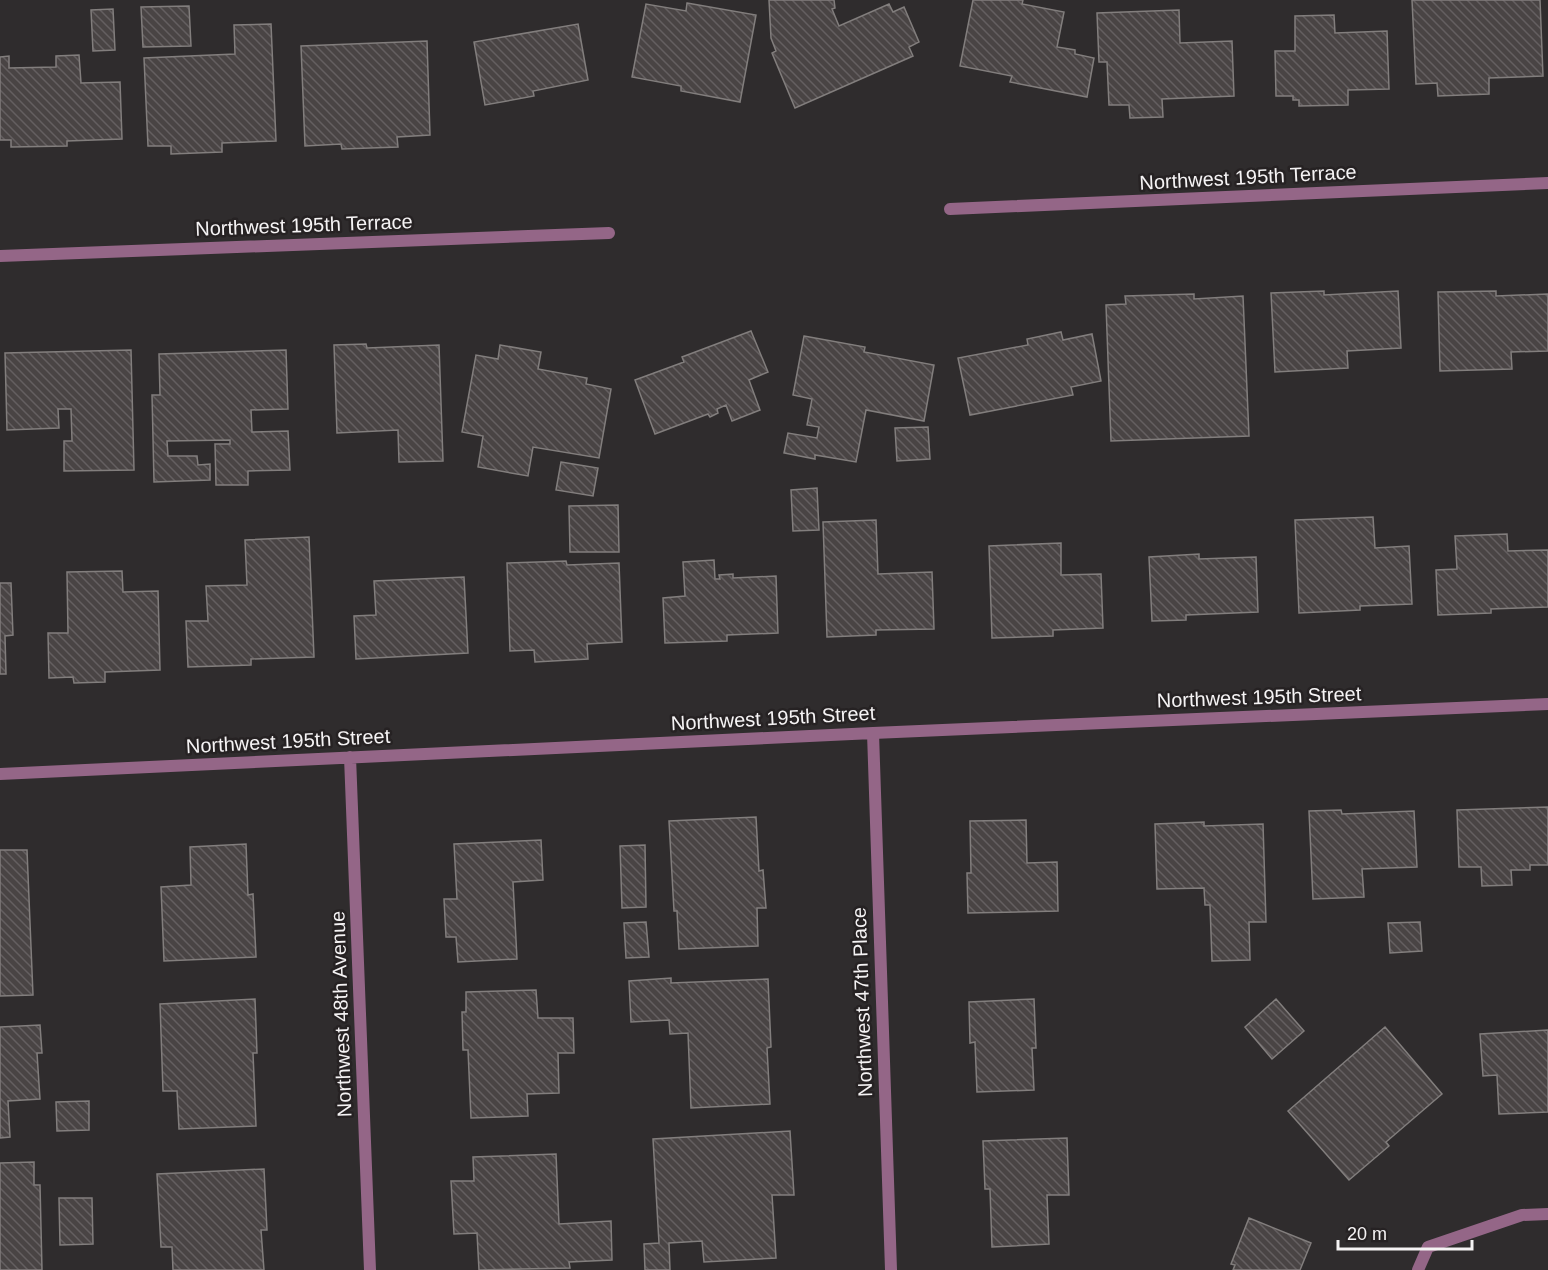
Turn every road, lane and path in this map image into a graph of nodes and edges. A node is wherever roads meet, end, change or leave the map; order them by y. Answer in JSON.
{"nodes":[{"id":1,"x":1548,"y":183,"type":"edge"},
{"id":2,"x":950,"y":210,"type":"dead end"},
{"id":3,"x":609,"y":233,"type":"dead end"},
{"id":4,"x":0,"y":256,"type":"edge"},
{"id":5,"x":1548,"y":704,"type":"edge"},
{"id":6,"x":873,"y":733,"type":"junction"},
{"id":7,"x":350,"y":758,"type":"junction"},
{"id":8,"x":0,"y":774,"type":"edge"},
{"id":9,"x":1548,"y":1214,"type":"edge"},
{"id":10,"x":370,"y":1270,"type":"edge"},
{"id":11,"x":891,"y":1270,"type":"edge"},
{"id":12,"x":1418,"y":1270,"type":"edge"}],
"edges":[{"from":1,"to":2,"type":"street","name":"Northwest 195th Terrace"},
{"from":3,"to":4,"type":"street","name":"Northwest 195th Terrace"},
{"from":5,"to":6,"type":"street","name":"Northwest 195th Street"},
{"from":6,"to":7,"type":"street","name":"Northwest 195th Street"},
{"from":6,"to":11,"type":"street","name":"Northwest 47th Place"},
{"from":7,"to":8,"type":"street","name":"Northwest 195th Street"},
{"from":7,"to":10,"type":"street","name":"Northwest 48th Avenue"},
{"from":9,"to":12,"type":"street"}]}
